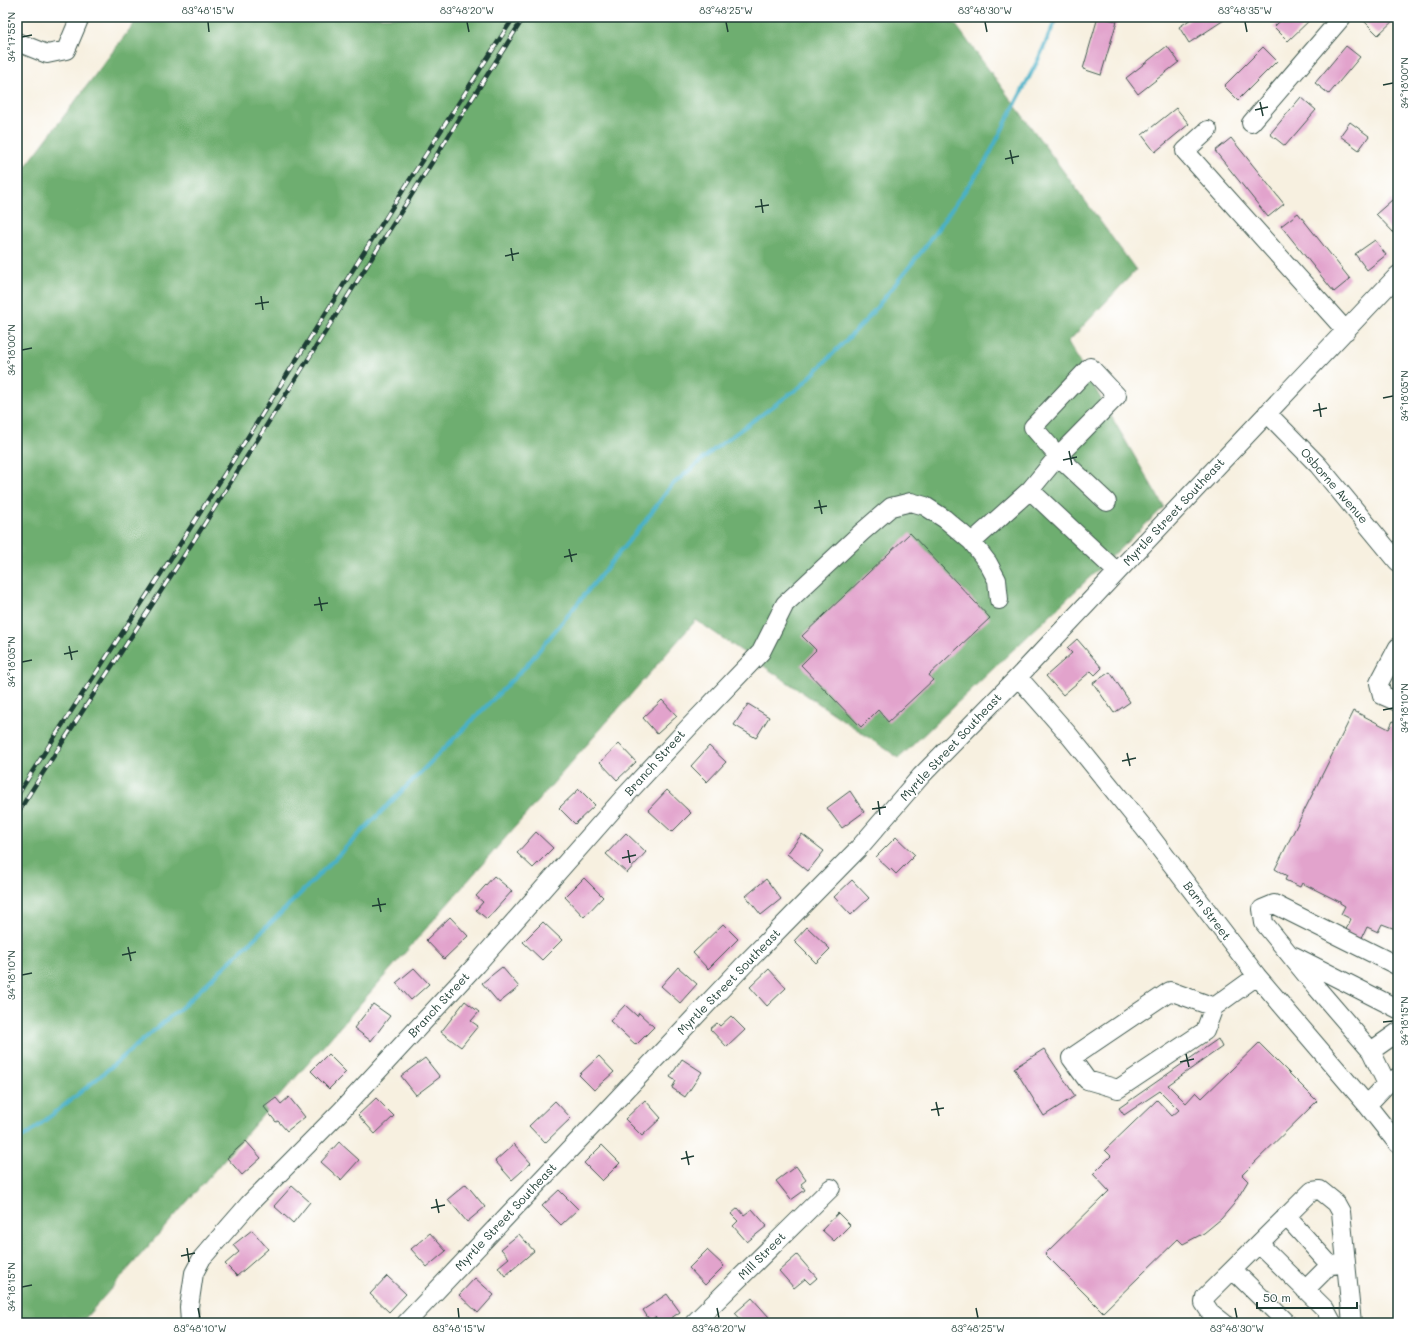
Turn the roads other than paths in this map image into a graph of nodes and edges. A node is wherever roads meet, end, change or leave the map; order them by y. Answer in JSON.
{"nodes":[{"id":1,"x":80,"y":17,"type":"edge"},
{"id":2,"x":1342,"y":17,"type":"edge"},
{"id":3,"x":17,"y":42,"type":"edge"},
{"id":4,"x":1251,"y":123,"type":"dead end"},
{"id":5,"x":1208,"y":130,"type":"dead end"},
{"id":6,"x":1398,"y":275,"type":"edge"},
{"id":7,"x":1346,"y":331,"type":"junction"},
{"id":8,"x":1267,"y":413,"type":"junction"},
{"id":9,"x":1058,"y":456,"type":"junction"},
{"id":10,"x":1030,"y":490,"type":"junction"},
{"id":11,"x":1107,"y":502,"type":"dead end"},
{"id":12,"x":972,"y":542,"type":"junction"},
{"id":13,"x":1398,"y":562,"type":"edge"},
{"id":14,"x":1117,"y":572,"type":"junction"},
{"id":15,"x":998,"y":600,"type":"dead end"},
{"id":16,"x":1398,"y":647,"type":"edge"},
{"id":17,"x":1018,"y":677,"type":"junction"},
{"id":18,"x":1398,"y":702,"type":"edge"},
{"id":19,"x":1288,"y":953,"type":"junction"},
{"id":20,"x":1398,"y":966,"type":"edge"},
{"id":21,"x":1257,"y":976,"type":"junction"},
{"id":22,"x":1214,"y":1007,"type":"junction"},
{"id":23,"x":1398,"y":1009,"type":"edge"},
{"id":24,"x":1398,"y":1032,"type":"edge"},
{"id":25,"x":1371,"y":1051,"type":"junction"},
{"id":26,"x":1392,"y":1081,"type":"edge"},
{"id":27,"x":1366,"y":1105,"type":"junction"},
{"id":28,"x":1398,"y":1144,"type":"edge"},
{"id":29,"x":830,"y":1188,"type":"dead end"},
{"id":30,"x":1286,"y":1216,"type":"junction"},
{"id":31,"x":1259,"y":1244,"type":"junction"},
{"id":32,"x":1338,"y":1264,"type":"junction"},
{"id":33,"x":1233,"y":1270,"type":"junction"},
{"id":34,"x":1305,"y":1290,"type":"junction"},
{"id":35,"x":1351,"y":1319,"type":"edge"},
{"id":36,"x":190,"y":1323,"type":"edge"},
{"id":37,"x":406,"y":1323,"type":"edge"},
{"id":38,"x":694,"y":1323,"type":"edge"},
{"id":39,"x":1224,"y":1323,"type":"edge"},
{"id":40,"x":1287,"y":1323,"type":"edge"},
{"id":41,"x":1332,"y":1323,"type":"edge"}],
"edges":[{"from":1,"to":3,"type":"street"},
{"from":2,"to":4,"type":"street"},
{"from":5,"to":7,"type":"street"},
{"from":6,"to":7,"type":"street","name":"Myrtle Street Southeast"},
{"from":7,"to":8,"type":"street","name":"Myrtle Street Southeast"},
{"from":8,"to":13,"type":"street","name":"Osborne Avenue"},
{"from":8,"to":14,"type":"street","name":"Myrtle Street Southeast"},
{"from":9,"to":9,"type":"street"},
{"from":9,"to":10,"type":"street"},
{"from":9,"to":11,"type":"street"},
{"from":10,"to":12,"type":"street"},
{"from":10,"to":14,"type":"street"},
{"from":12,"to":15,"type":"street","name":"Branch Street"},
{"from":12,"to":36,"type":"street","name":"Branch Street"},
{"from":14,"to":17,"type":"street","name":"Myrtle Street Southeast"},
{"from":16,"to":18,"type":"street"},
{"from":17,"to":21,"type":"street","name":"Barn Street"},
{"from":17,"to":37,"type":"street","name":"Myrtle Street Southeast"},
{"from":19,"to":20,"type":"street"},
{"from":19,"to":23,"type":"street"},
{"from":19,"to":25,"type":"street"},
{"from":21,"to":22,"type":"street"},
{"from":21,"to":27,"type":"street","name":"Barn Street"},
{"from":22,"to":22,"type":"street"},
{"from":24,"to":25,"type":"street"},
{"from":25,"to":26,"type":"street"},
{"from":26,"to":27,"type":"street"},
{"from":27,"to":28,"type":"street","name":"Barn Street"},
{"from":29,"to":38,"type":"street","name":"Mill Street"},
{"from":30,"to":31,"type":"street"},
{"from":30,"to":32,"type":"street"},
{"from":30,"to":32,"type":"street"},
{"from":31,"to":33,"type":"street"},
{"from":31,"to":34,"type":"street"},
{"from":32,"to":34,"type":"street"},
{"from":32,"to":35,"type":"street"},
{"from":33,"to":39,"type":"street"},
{"from":33,"to":40,"type":"street"},
{"from":34,"to":41,"type":"street"},
{"from":35,"to":41,"type":"street"}]}
